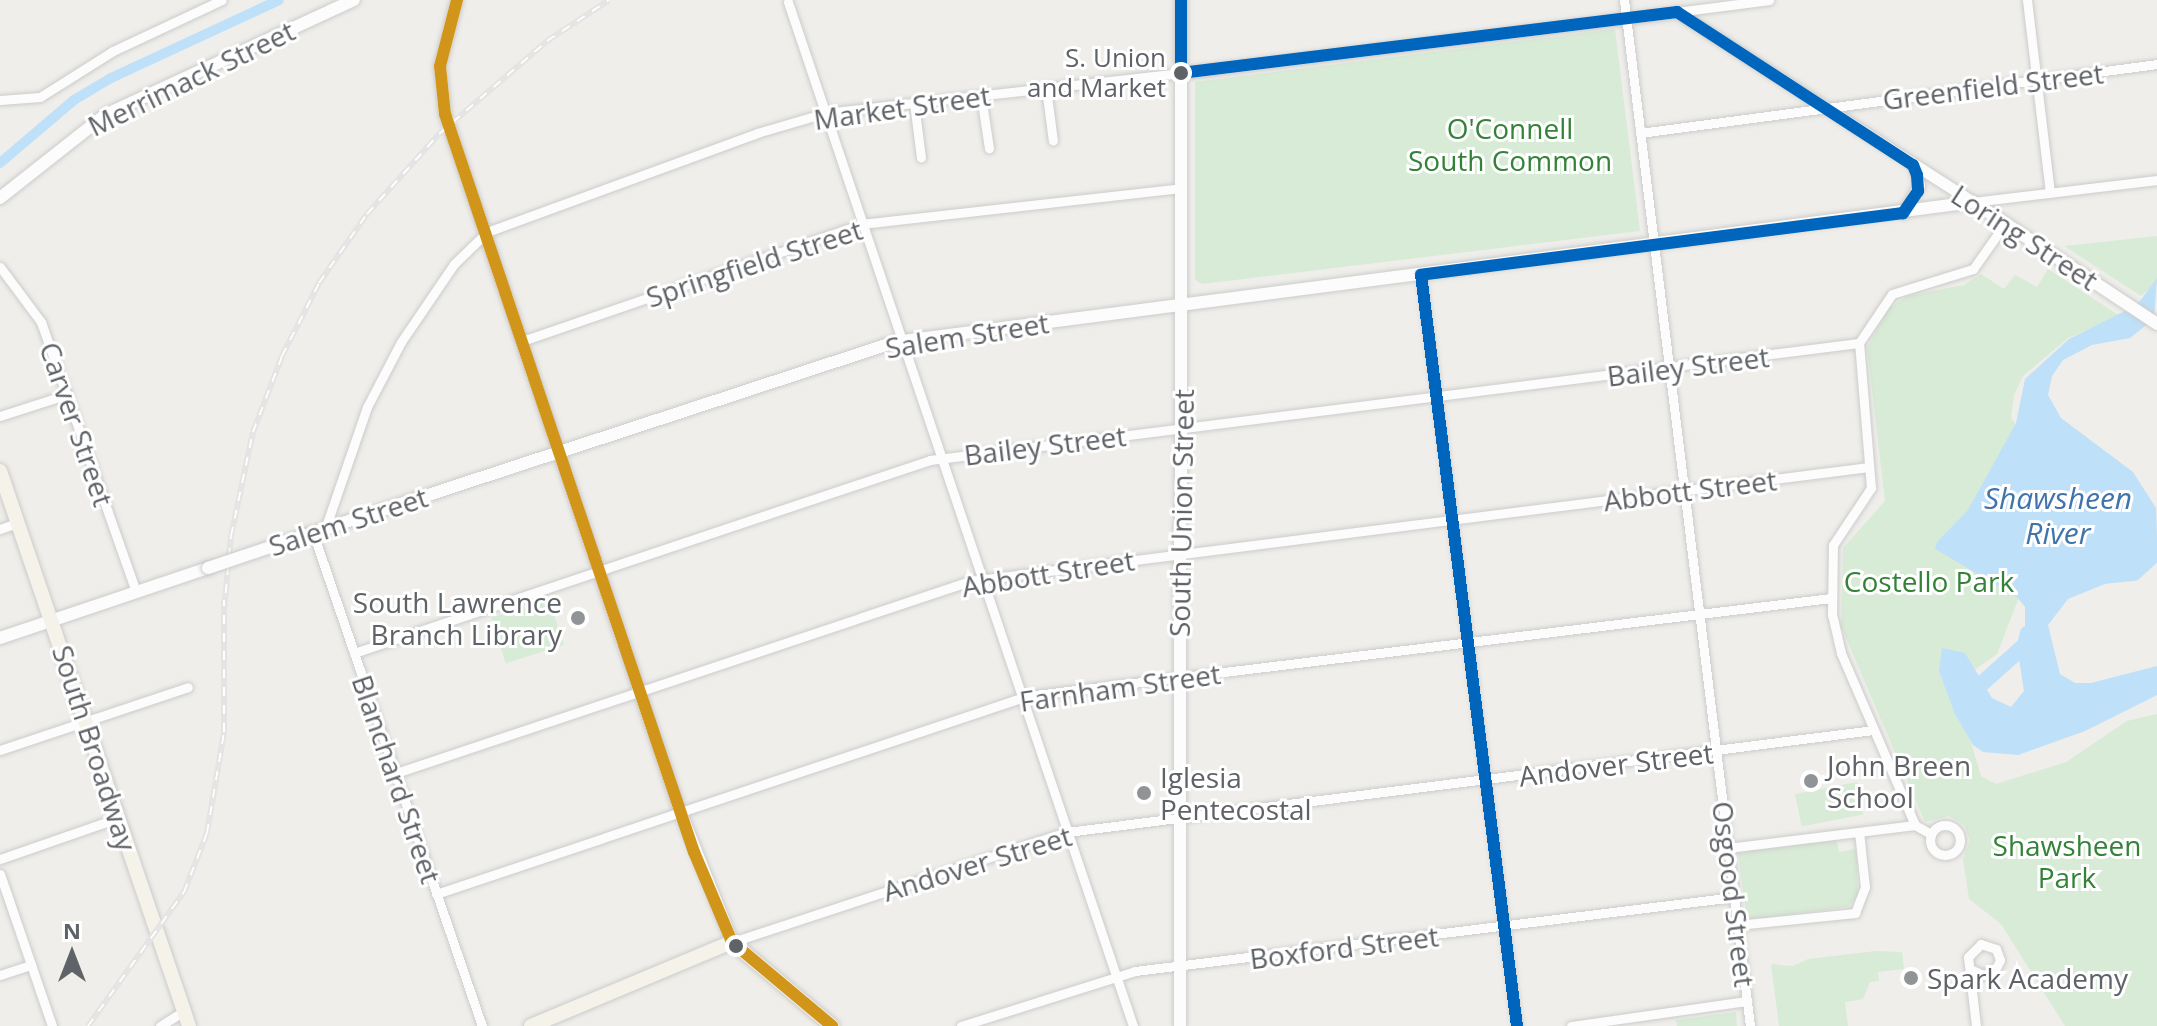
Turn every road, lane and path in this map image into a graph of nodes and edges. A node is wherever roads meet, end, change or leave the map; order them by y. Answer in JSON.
{"nodes":[{"id":1,"x":222,"y":0,"type":"edge"},
{"id":2,"x":354,"y":0,"type":"edge"},
{"id":3,"x":457,"y":0,"type":"edge"},
{"id":4,"x":1181,"y":0,"type":"edge"},
{"id":5,"x":1624,"y":0,"type":"edge"},
{"id":6,"x":1769,"y":0,"type":"edge"},
{"id":7,"x":2027,"y":0,"type":"edge"},
{"id":8,"x":788,"y":2,"type":"edge"},
{"id":9,"x":1677,"y":12,"type":"junction"},
{"id":10,"x":1626,"y":18,"type":"junction"},
{"id":11,"x":2157,"y":64,"type":"edge"},
{"id":12,"x":1181,"y":73,"type":"junction"},
{"id":13,"x":2039,"y":79,"type":"junction"},
{"id":14,"x":1046,"y":88,"type":"junction"},
{"id":15,"x":981,"y":96,"type":"junction"},
{"id":16,"x":0,"y":100,"type":"edge"},
{"id":17,"x":914,"y":103,"type":"junction"},
{"id":18,"x":1826,"y":108,"type":"junction"},
{"id":19,"x":825,"y":113,"type":"junction"},
{"id":20,"x":1640,"y":133,"type":"junction"},
{"id":21,"x":1053,"y":141,"type":"dead end"},
{"id":22,"x":989,"y":148,"type":"dead end"},
{"id":23,"x":921,"y":158,"type":"dead end"},
{"id":24,"x":1913,"y":165,"type":"junction"},
{"id":25,"x":2157,"y":180,"type":"edge"},
{"id":26,"x":1181,"y":188,"type":"junction"},
{"id":27,"x":2050,"y":193,"type":"junction"},
{"id":28,"x":0,"y":198,"type":"edge"},
{"id":29,"x":1973,"y":202,"type":"junction"},
{"id":30,"x":1903,"y":213,"type":"junction"},
{"id":31,"x":861,"y":224,"type":"junction"},
{"id":32,"x":2004,"y":225,"type":"junction"},
{"id":33,"x":487,"y":232,"type":"junction"},
{"id":34,"x":1653,"y":246,"type":"junction"},
{"id":35,"x":0,"y":267,"type":"edge"},
{"id":36,"x":1421,"y":275,"type":"junction"},
{"id":37,"x":1182,"y":305,"type":"junction"},
{"id":38,"x":2156,"y":323,"type":"edge"},
{"id":39,"x":522,"y":341,"type":"junction"},
{"id":40,"x":901,"y":341,"type":"junction"},
{"id":41,"x":1859,"y":343,"type":"junction"},
{"id":42,"x":1668,"y":369,"type":"junction"},
{"id":43,"x":68,"y":394,"type":"junction"},
{"id":44,"x":1436,"y":396,"type":"junction"},
{"id":45,"x":0,"y":416,"type":"edge"},
{"id":46,"x":1183,"y":427,"type":"junction"},
{"id":47,"x":559,"y":452,"type":"junction"},
{"id":48,"x":942,"y":458,"type":"junction"},
{"id":49,"x":1869,"y":467,"type":"junction"},
{"id":50,"x":0,"y":471,"type":"edge"},
{"id":51,"x":1683,"y":491,"type":"junction"},
{"id":52,"x":1452,"y":519,"type":"junction"},
{"id":53,"x":19,"y":522,"type":"junction"},
{"id":54,"x":0,"y":529,"type":"edge"},
{"id":55,"x":315,"y":532,"type":"junction"},
{"id":56,"x":1182,"y":554,"type":"junction"},
{"id":57,"x":598,"y":572,"type":"junction"},
{"id":58,"x":980,"y":579,"type":"junction"},
{"id":59,"x":136,"y":592,"type":"junction"},
{"id":60,"x":1831,"y":598,"type":"junction"},
{"id":61,"x":1700,"y":616,"type":"junction"},
{"id":62,"x":53,"y":620,"type":"junction"},
{"id":63,"x":0,"y":638,"type":"edge"},
{"id":64,"x":1468,"y":643,"type":"junction"},
{"id":65,"x":354,"y":653,"type":"junction"},
{"id":66,"x":1178,"y":679,"type":"junction"},
{"id":67,"x":188,"y":687,"type":"dead end"},
{"id":68,"x":639,"y":692,"type":"junction"},
{"id":69,"x":1023,"y":697,"type":"junction"},
{"id":70,"x":86,"y":722,"type":"junction"},
{"id":71,"x":1873,"y":730,"type":"junction"},
{"id":72,"x":0,"y":750,"type":"edge"},
{"id":73,"x":1716,"y":751,"type":"junction"},
{"id":74,"x":396,"y":773,"type":"junction"},
{"id":75,"x":1485,"y":780,"type":"junction"},
{"id":76,"x":680,"y":811,"type":"junction"},
{"id":77,"x":1182,"y":816,"type":"junction"},
{"id":78,"x":118,"y":818,"type":"junction"},
{"id":79,"x":1915,"y":825,"type":"junction"},
{"id":80,"x":1067,"y":832,"type":"junction"},
{"id":81,"x":1859,"y":832,"type":"junction"},
{"id":82,"x":1931,"y":834,"type":"dead end"},
{"id":83,"x":1728,"y":848,"type":"junction"},
{"id":84,"x":0,"y":859,"type":"edge"},
{"id":85,"x":0,"y":874,"type":"edge"},
{"id":86,"x":436,"y":894,"type":"junction"},
{"id":87,"x":1734,"y":897,"type":"junction"},
{"id":88,"x":1737,"y":925,"type":"junction"},
{"id":89,"x":1504,"y":927,"type":"junction"},
{"id":90,"x":732,"y":942,"type":"junction"},
{"id":91,"x":31,"y":965,"type":"junction"},
{"id":92,"x":1182,"y":967,"type":"junction"},
{"id":93,"x":1972,"y":970,"type":"dead end"},
{"id":94,"x":1116,"y":974,"type":"junction"},
{"id":95,"x":0,"y":975,"type":"edge"},
{"id":96,"x":1747,"y":1001,"type":"junction"},
{"id":97,"x":184,"y":1011,"type":"junction"},
{"id":98,"x":1622,"y":1023,"type":"edge"},
{"id":99,"x":52,"y":1026,"type":"edge"},
{"id":100,"x":160,"y":1026,"type":"edge"},
{"id":101,"x":189,"y":1026,"type":"edge"},
{"id":102,"x":482,"y":1026,"type":"edge"},
{"id":103,"x":531,"y":1026,"type":"edge"},
{"id":104,"x":832,"y":1026,"type":"edge"},
{"id":105,"x":961,"y":1026,"type":"edge"},
{"id":106,"x":1133,"y":1026,"type":"edge"},
{"id":107,"x":1180,"y":1026,"type":"edge"},
{"id":108,"x":1517,"y":1026,"type":"edge"},
{"id":109,"x":1571,"y":1026,"type":"edge"},
{"id":110,"x":1750,"y":1026,"type":"edge"},
{"id":111,"x":1976,"y":1026,"type":"edge"}],
"edges":[{"from":1,"to":16,"type":"street"},
{"from":2,"to":28,"type":"main road","name":"Merrimack Street"},
{"from":3,"to":33,"type":"main road"},
{"from":4,"to":12,"type":"main road","name":"South Union Street"},
{"from":5,"to":10,"type":"street","name":"Osgood Street"},
{"from":6,"to":9,"type":"street","name":"Market Street"},
{"from":7,"to":13,"type":"street"},
{"from":8,"to":19,"type":"street"},
{"from":9,"to":10,"type":"street","name":"Market Street"},
{"from":9,"to":18,"type":"street","name":"Loring Street"},
{"from":10,"to":12,"type":"street","name":"Market Street"},
{"from":10,"to":20,"type":"street","name":"Osgood Street"},
{"from":11,"to":13,"type":"street","name":"Greenfield Street"},
{"from":12,"to":14,"type":"street","name":"Market Street"},
{"from":12,"to":26,"type":"main road","name":"South Union Street"},
{"from":13,"to":18,"type":"street","name":"Greenfield Street"},
{"from":13,"to":27,"type":"street"},
{"from":14,"to":15,"type":"street","name":"Market Street"},
{"from":14,"to":21,"type":"street"},
{"from":15,"to":17,"type":"street","name":"Market Street"},
{"from":15,"to":22,"type":"street"},
{"from":17,"to":19,"type":"street","name":"Market Street"},
{"from":17,"to":23,"type":"street"},
{"from":18,"to":20,"type":"street","name":"Greenfield Street"},
{"from":18,"to":24,"type":"street","name":"Loring Street"},
{"from":19,"to":31,"type":"street"},
{"from":19,"to":33,"type":"street","name":"Market Street"},
{"from":20,"to":34,"type":"street","name":"Osgood Street"},
{"from":24,"to":29,"type":"street","name":"Loring Street"},
{"from":24,"to":30,"type":"street"},
{"from":25,"to":27,"type":"street"},
{"from":26,"to":31,"type":"street","name":"Springfield Street"},
{"from":26,"to":37,"type":"main road","name":"South Union Street"},
{"from":27,"to":29,"type":"street"},
{"from":29,"to":30,"type":"main road","name":"Salem Street"},
{"from":29,"to":32,"type":"main road","name":"Loring Street"},
{"from":30,"to":34,"type":"main road","name":"Salem Street"},
{"from":31,"to":39,"type":"street","name":"Springfield Street"},
{"from":31,"to":40,"type":"street"},
{"from":32,"to":38,"type":"main road","name":"Loring Street"},
{"from":32,"to":41,"type":"street"},
{"from":33,"to":39,"type":"main road"},
{"from":33,"to":55,"type":"street","name":"Market Street"},
{"from":34,"to":36,"type":"main road","name":"Salem Street"},
{"from":34,"to":42,"type":"street","name":"Osgood Street"},
{"from":35,"to":43,"type":"street","name":"Carver Street"},
{"from":36,"to":37,"type":"main road","name":"Salem Street"},
{"from":36,"to":44,"type":"street"},
{"from":37,"to":40,"type":"main road","name":"Salem Street"},
{"from":37,"to":46,"type":"main road","name":"South Union Street"},
{"from":39,"to":47,"type":"main road"},
{"from":40,"to":47,"type":"main road","name":"Salem Street"},
{"from":40,"to":48,"type":"street"},
{"from":41,"to":42,"type":"street","name":"Bailey Street"},
{"from":41,"to":49,"type":"street"},
{"from":42,"to":44,"type":"street","name":"Bailey Street"},
{"from":42,"to":51,"type":"street","name":"Osgood Street"},
{"from":43,"to":45,"type":"street"},
{"from":43,"to":59,"type":"street","name":"Carver Street"},
{"from":44,"to":46,"type":"street","name":"Bailey Street"},
{"from":44,"to":52,"type":"street"},
{"from":46,"to":48,"type":"street","name":"Bailey Street"},
{"from":46,"to":56,"type":"main road","name":"South Union Street"},
{"from":47,"to":55,"type":"main road","name":"Salem Street"},
{"from":47,"to":57,"type":"main road"},
{"from":48,"to":57,"type":"street","name":"Bailey Street"},
{"from":48,"to":58,"type":"street"},
{"from":49,"to":51,"type":"street","name":"Abbott Street"},
{"from":49,"to":60,"type":"street"},
{"from":50,"to":53,"type":"main road","name":"South Broadway"},
{"from":51,"to":52,"type":"street","name":"Abbott Street"},
{"from":51,"to":61,"type":"street","name":"Osgood Street"},
{"from":52,"to":56,"type":"street","name":"Abbott Street"},
{"from":52,"to":64,"type":"street"},
{"from":53,"to":54,"type":"street"},
{"from":53,"to":62,"type":"main road","name":"South Broadway"},
{"from":55,"to":59,"type":"main road","name":"Salem Street","bridge":true},
{"from":55,"to":65,"type":"street","name":"Blanchard Street"},
{"from":56,"to":58,"type":"street","name":"Abbott Street"},
{"from":56,"to":66,"type":"main road","name":"South Union Street"},
{"from":57,"to":65,"type":"street","name":"Bailey Street"},
{"from":57,"to":68,"type":"main road"},
{"from":58,"to":68,"type":"street","name":"Abbott Street"},
{"from":58,"to":69,"type":"street"},
{"from":59,"to":62,"type":"main road","name":"Salem Street"},
{"from":60,"to":61,"type":"street","name":"Farnham Street"},
{"from":60,"to":71,"type":"street"},
{"from":61,"to":64,"type":"street","name":"Farnham Street"},
{"from":61,"to":73,"type":"street","name":"Osgood Street"},
{"from":62,"to":63,"type":"main road","name":"Salem Street"},
{"from":62,"to":70,"type":"main road","name":"South Broadway"},
{"from":64,"to":66,"type":"street","name":"Farnham Street"},
{"from":64,"to":75,"type":"street"},
{"from":65,"to":74,"type":"street","name":"Blanchard Street"},
{"from":66,"to":69,"type":"street","name":"Farnham Street"},
{"from":66,"to":77,"type":"main road","name":"South Union Street"},
{"from":67,"to":70,"type":"street"},
{"from":68,"to":74,"type":"street","name":"Abbott Street"},
{"from":68,"to":76,"type":"main road"},
{"from":69,"to":76,"type":"street","name":"Farnham Street"},
{"from":69,"to":80,"type":"street"},
{"from":70,"to":72,"type":"street"},
{"from":70,"to":78,"type":"main road","name":"South Broadway"},
{"from":71,"to":73,"type":"street","name":"Andover Street"},
{"from":71,"to":79,"type":"street"},
{"from":73,"to":75,"type":"street","name":"Andover Street"},
{"from":73,"to":83,"type":"street","name":"Osgood Street"},
{"from":74,"to":86,"type":"street","name":"Blanchard Street"},
{"from":75,"to":77,"type":"street","name":"Andover Street"},
{"from":75,"to":89,"type":"street"},
{"from":76,"to":86,"type":"street","name":"Farnham Street"},
{"from":76,"to":90,"type":"main road"},
{"from":77,"to":80,"type":"street","name":"Andover Street"},
{"from":77,"to":92,"type":"main road","name":"South Union Street"},
{"from":78,"to":84,"type":"street"},
{"from":78,"to":97,"type":"main road","name":"South Broadway"},
{"from":79,"to":81,"type":"street"},
{"from":79,"to":82,"type":"street"},
{"from":80,"to":90,"type":"street","name":"Andover Street"},
{"from":80,"to":94,"type":"street"},
{"from":81,"to":83,"type":"street"},
{"from":81,"to":88,"type":"street"},
{"from":83,"to":87,"type":"street","name":"Osgood Street"},
{"from":85,"to":91,"type":"street"},
{"from":86,"to":102,"type":"street","name":"Blanchard Street"},
{"from":87,"to":88,"type":"street","name":"Osgood Street"},
{"from":87,"to":89,"type":"street","name":"Boxford Street"},
{"from":88,"to":96,"type":"street","name":"Osgood Street"},
{"from":89,"to":92,"type":"street","name":"Boxford Street"},
{"from":89,"to":108,"type":"street"},
{"from":90,"to":103,"type":"main road","name":"Andover Street"},
{"from":90,"to":104,"type":"main road"},
{"from":91,"to":95,"type":"street"},
{"from":91,"to":99,"type":"street"},
{"from":92,"to":94,"type":"street","name":"Boxford Street"},
{"from":92,"to":107,"type":"main road","name":"South Union Street"},
{"from":93,"to":111,"type":"street"},
{"from":94,"to":105,"type":"street","name":"Boxford Street"},
{"from":94,"to":106,"type":"street"},
{"from":96,"to":98,"type":"street"},
{"from":96,"to":110,"type":"street","name":"Osgood Street"},
{"from":97,"to":100,"type":"street"},
{"from":97,"to":101,"type":"main road","name":"South Broadway"},
{"from":98,"to":109,"type":"street"}]}
